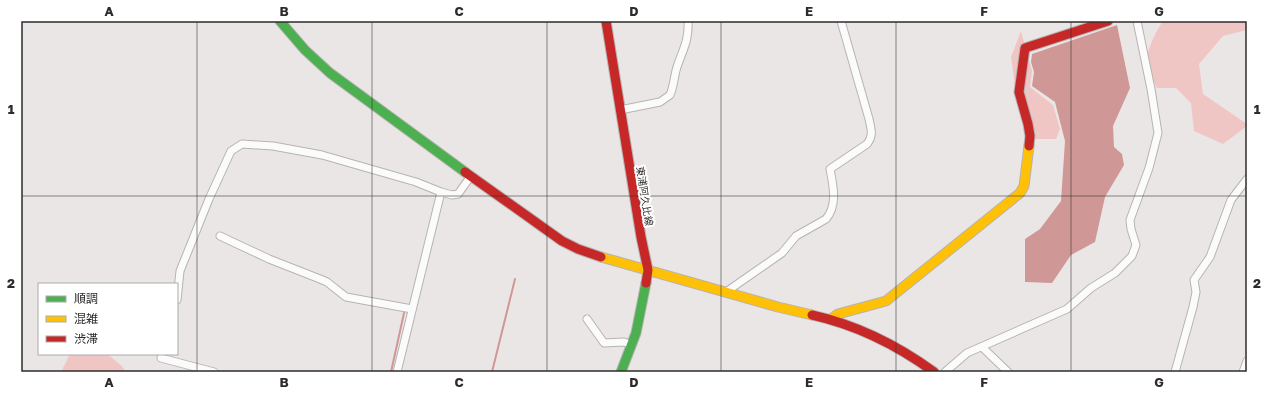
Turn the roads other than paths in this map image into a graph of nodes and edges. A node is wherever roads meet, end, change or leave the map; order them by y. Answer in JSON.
{"nodes":[{"id":1,"x":280,"y":21,"type":"edge"},
{"id":2,"x":606,"y":21,"type":"edge"},
{"id":3,"x":688,"y":21,"type":"edge"},
{"id":4,"x":841,"y":21,"type":"edge"},
{"id":5,"x":1108,"y":21,"type":"edge"},
{"id":6,"x":1137,"y":21,"type":"edge"},
{"id":7,"x":620,"y":110,"type":"junction"},
{"id":8,"x":471,"y":176,"type":"junction"},
{"id":9,"x":1247,"y":179,"type":"edge"},
{"id":10,"x":441,"y":192,"type":"junction"},
{"id":11,"x":220,"y":236,"type":"dead end"},
{"id":12,"x":648,"y":270,"type":"junction"},
{"id":13,"x":178,"y":290,"type":"edge"},
{"id":14,"x":726,"y":292,"type":"junction"},
{"id":15,"x":412,"y":309,"type":"junction"},
{"id":16,"x":587,"y":319,"type":"dead end"},
{"id":17,"x":831,"y":319,"type":"junction"},
{"id":18,"x":632,"y":345,"type":"junction"},
{"id":19,"x":982,"y":347,"type":"junction"},
{"id":20,"x":162,"y":355,"type":"edge"},
{"id":21,"x":1247,"y":360,"type":"edge"},
{"id":22,"x":213,"y":372,"type":"edge"},
{"id":23,"x":397,"y":372,"type":"edge"},
{"id":24,"x":621,"y":372,"type":"edge"},
{"id":25,"x":934,"y":372,"type":"edge"},
{"id":26,"x":946,"y":372,"type":"edge"},
{"id":27,"x":1008,"y":372,"type":"edge"},
{"id":28,"x":1175,"y":372,"type":"edge"},
{"id":29,"x":1243,"y":372,"type":"edge"}],
"edges":[{"from":1,"to":8,"type":"street"},
{"from":2,"to":7,"type":"street","name":"東浦阿久比線"},
{"from":3,"to":7,"type":"street"},
{"from":4,"to":14,"type":"street"},
{"from":5,"to":17,"type":"street"},
{"from":6,"to":19,"type":"street"},
{"from":7,"to":12,"type":"street","name":"東浦阿久比線"},
{"from":8,"to":10,"type":"street"},
{"from":8,"to":12,"type":"street"},
{"from":9,"to":28,"type":"street"},
{"from":10,"to":13,"type":"street"},
{"from":10,"to":15,"type":"street"},
{"from":11,"to":15,"type":"street"},
{"from":12,"to":14,"type":"street"},
{"from":12,"to":18,"type":"street","name":"東浦阿久比線"},
{"from":14,"to":17,"type":"street"},
{"from":15,"to":23,"type":"street"},
{"from":16,"to":18,"type":"street"},
{"from":17,"to":25,"type":"street"},
{"from":18,"to":24,"type":"street","name":"東浦阿久比線"},
{"from":19,"to":26,"type":"street"},
{"from":19,"to":27,"type":"street"},
{"from":20,"to":22,"type":"street"},
{"from":21,"to":29,"type":"street"}]}
